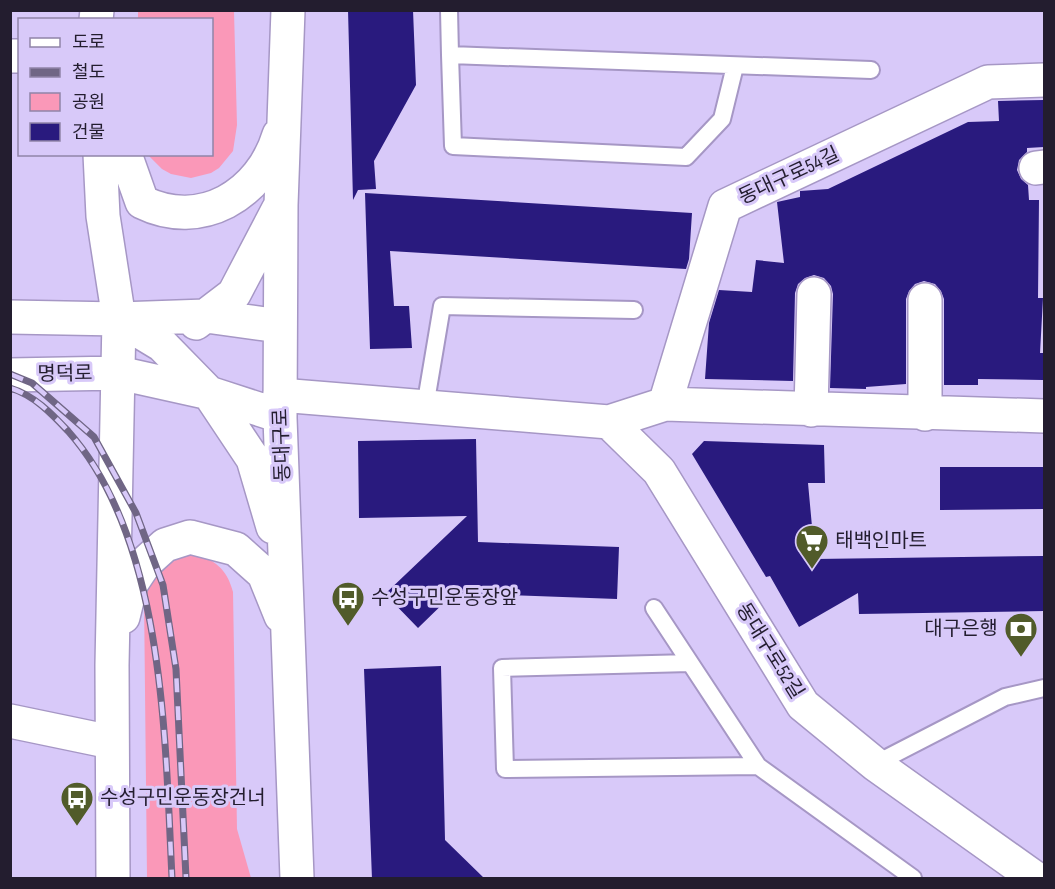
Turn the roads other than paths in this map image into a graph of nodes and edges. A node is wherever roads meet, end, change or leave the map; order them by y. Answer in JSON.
{"nodes":[{"id":1,"x":288,"y":10,"type":"edge"},
{"id":2,"x":449,"y":10,"type":"edge"},
{"id":3,"x":450,"y":55,"type":"junction"},
{"id":4,"x":735,"y":66,"type":"junction"},
{"id":5,"x":871,"y":70,"type":"dead end"},
{"id":6,"x":1044,"y":80,"type":"edge"},
{"id":7,"x":283,"y":120,"type":"junction"},
{"id":8,"x":100,"y":156,"type":"edge"},
{"id":9,"x":126,"y":156,"type":"edge"},
{"id":10,"x":281,"y":205,"type":"junction"},
{"id":11,"x":814,"y":294,"type":"dead end"},
{"id":12,"x":925,"y":300,"type":"dead end"},
{"id":13,"x":634,"y":310,"type":"dead end"},
{"id":14,"x":206,"y":316,"type":"junction"},
{"id":15,"x":10,"y":317,"type":"edge"},
{"id":16,"x":119,"y":319,"type":"junction"},
{"id":17,"x":280,"y":326,"type":"junction"},
{"id":18,"x":162,"y":345,"type":"junction"},
{"id":19,"x":119,"y":374,"type":"junction"},
{"id":20,"x":10,"y":375,"type":"edge"},
{"id":21,"x":209,"y":393,"type":"junction"},
{"id":22,"x":665,"y":404,"type":"junction"},
{"id":23,"x":280,"y":405,"type":"junction"},
{"id":24,"x":425,"y":407,"type":"junction"},
{"id":25,"x":811,"y":410,"type":"junction"},
{"id":26,"x":925,"y":414,"type":"junction"},
{"id":27,"x":1044,"y":417,"type":"edge"},
{"id":28,"x":609,"y":422,"type":"junction"},
{"id":29,"x":288,"y":575,"type":"junction"},
{"id":30,"x":654,"y":608,"type":"dead end"},
{"id":31,"x":289,"y":637,"type":"junction"},
{"id":32,"x":690,"y":663,"type":"junction"},
{"id":33,"x":111,"y":665,"type":"junction"},
{"id":34,"x":1044,"y":688,"type":"edge"},
{"id":35,"x":10,"y":721,"type":"edge"},
{"id":36,"x":111,"y":742,"type":"junction"},
{"id":37,"x":875,"y":764,"type":"junction"},
{"id":38,"x":758,"y":766,"type":"junction"},
{"id":39,"x":113,"y":879,"type":"edge"},
{"id":40,"x":297,"y":879,"type":"edge"},
{"id":41,"x":913,"y":879,"type":"edge"},
{"id":42,"x":1035,"y":879,"type":"edge"}],
"edges":[{"from":1,"to":7,"type":"main road","name":"동대구로"},
{"from":2,"to":3,"type":"lane"},
{"from":3,"to":4,"type":"lane"},
{"from":3,"to":4,"type":"lane"},
{"from":4,"to":5,"type":"lane"},
{"from":6,"to":22,"type":"main road","name":"동대구로54길"},
{"from":7,"to":9,"type":"main road"},
{"from":7,"to":10,"type":"main road","name":"동대구로"},
{"from":8,"to":16,"type":"main road"},
{"from":10,"to":14,"type":"main road"},
{"from":10,"to":17,"type":"main road","name":"동대구로"},
{"from":11,"to":25,"type":"main road"},
{"from":12,"to":26,"type":"main road"},
{"from":13,"to":24,"type":"lane"},
{"from":14,"to":16,"type":"main road"},
{"from":14,"to":17,"type":"main road"},
{"from":14,"to":18,"type":"main road"},
{"from":15,"to":16,"type":"main road"},
{"from":16,"to":18,"type":"main road"},
{"from":16,"to":19,"type":"main road"},
{"from":17,"to":23,"type":"main road","name":"동대구로"},
{"from":18,"to":19,"type":"main road"},
{"from":18,"to":21,"type":"main road"},
{"from":19,"to":20,"type":"main road","name":"명덕로"},
{"from":19,"to":21,"type":"main road","name":"명덕로"},
{"from":19,"to":33,"type":"main road"},
{"from":21,"to":23,"type":"main road","name":"명덕로"},
{"from":21,"to":29,"type":"main road"},
{"from":22,"to":25,"type":"main road"},
{"from":22,"to":28,"type":"main road"},
{"from":23,"to":24,"type":"main road"},
{"from":23,"to":29,"type":"main road","name":"동대구로"},
{"from":24,"to":28,"type":"main road"},
{"from":25,"to":26,"type":"main road"},
{"from":26,"to":27,"type":"main road"},
{"from":28,"to":37,"type":"main road","name":"동대구로52길"},
{"from":29,"to":31,"type":"main road","name":"동대구로"},
{"from":30,"to":32,"type":"lane"},
{"from":31,"to":33,"type":"main road"},
{"from":31,"to":40,"type":"main road","name":"동대구로"},
{"from":32,"to":38,"type":"lane"},
{"from":32,"to":38,"type":"lane"},
{"from":33,"to":36,"type":"main road"},
{"from":34,"to":37,"type":"lane"},
{"from":35,"to":36,"type":"main road"},
{"from":36,"to":39,"type":"main road"},
{"from":37,"to":42,"type":"main road","name":"동대구로52길"},
{"from":38,"to":41,"type":"lane"}]}
